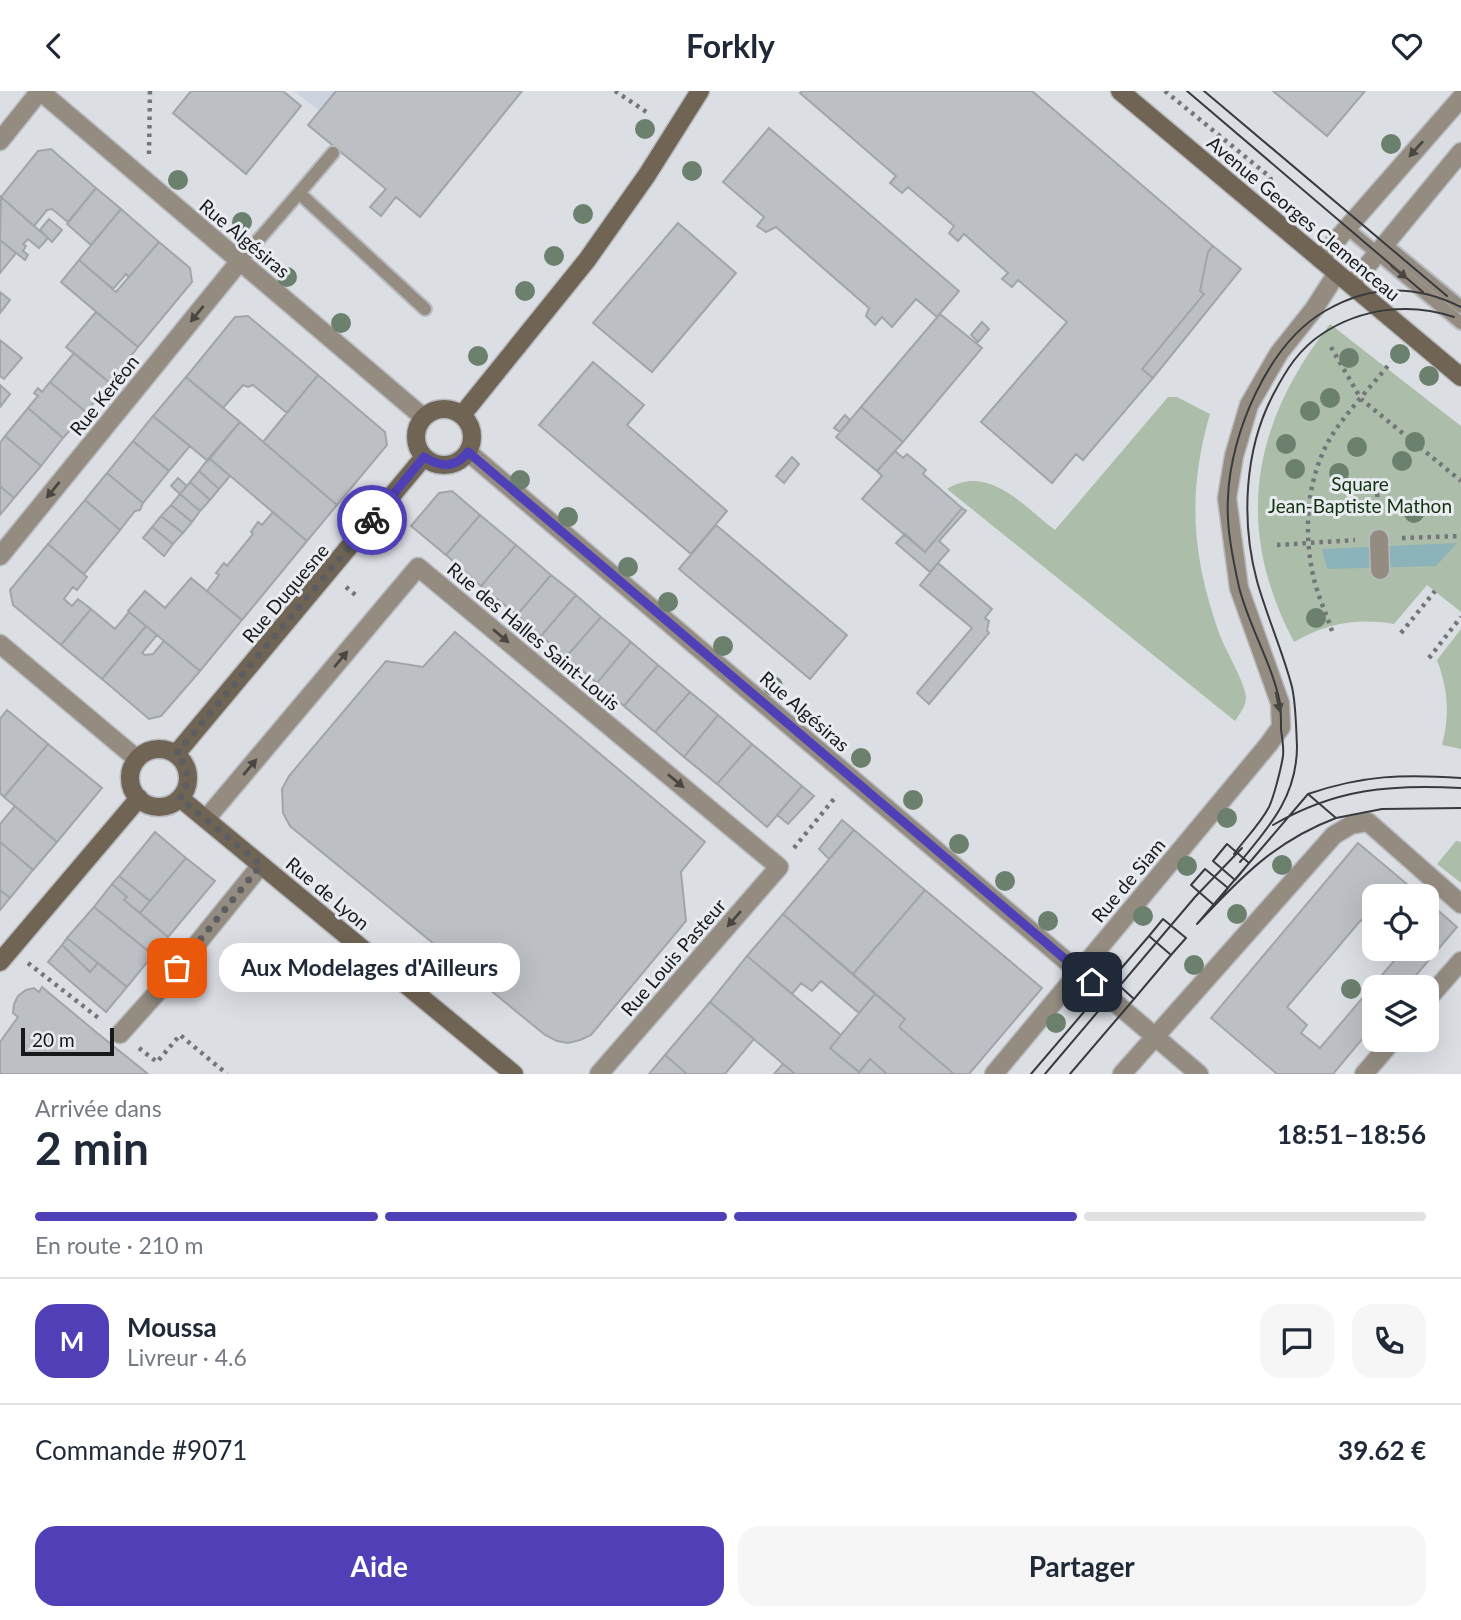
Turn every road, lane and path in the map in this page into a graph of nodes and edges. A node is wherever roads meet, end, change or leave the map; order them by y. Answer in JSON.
{"nodes":[{"id":1,"x":40,"y":91,"type":"edge"},
{"id":2,"x":150,"y":91,"type":"edge"},
{"id":3,"x":615,"y":91,"type":"edge"},
{"id":4,"x":700,"y":91,"type":"edge"},
{"id":5,"x":709,"y":91,"type":"edge"},
{"id":6,"x":1120,"y":91,"type":"edge"},
{"id":7,"x":1165,"y":91,"type":"edge"},
{"id":8,"x":1461,"y":98,"type":"edge"},
{"id":9,"x":648,"y":113,"type":"dead end"},
{"id":10,"x":684,"y":117,"type":"junction"},
{"id":11,"x":0,"y":141,"type":"edge"},
{"id":12,"x":1461,"y":152,"type":"edge"},
{"id":13,"x":332,"y":153,"type":"dead end"},
{"id":14,"x":148,"y":182,"type":"junction"},
{"id":15,"x":1276,"y":192,"type":"dead end"},
{"id":16,"x":299,"y":193,"type":"junction"},
{"id":17,"x":1347,"y":228,"type":"junction"},
{"id":18,"x":1381,"y":249,"type":"junction"},
{"id":19,"x":1320,"y":259,"type":"junction"},
{"id":20,"x":240,"y":261,"type":"junction"},
{"id":21,"x":1337,"y":272,"type":"junction"},
{"id":22,"x":1352,"y":284,"type":"junction"},
{"id":23,"x":1461,"y":307,"type":"edge"},
{"id":24,"x":425,"y":309,"type":"dead end"},
{"id":25,"x":1461,"y":323,"type":"edge"},
{"id":26,"x":1331,"y":347,"type":"dead end"},
{"id":27,"x":1391,"y":362,"type":"dead end"},
{"id":28,"x":1461,"y":377,"type":"edge"},
{"id":29,"x":1361,"y":399,"type":"junction"},
{"id":30,"x":462,"y":415,"type":"junction"},
{"id":31,"x":424,"y":417,"type":"junction"},
{"id":32,"x":468,"y":452,"type":"junction"},
{"id":33,"x":424,"y":457,"type":"junction"},
{"id":34,"x":1461,"y":481,"type":"edge"},
{"id":35,"x":1377,"y":485,"type":"dead end"},
{"id":36,"x":1379,"y":539,"type":"joint"},
{"id":37,"x":1308,"y":542,"type":"junction"},
{"id":38,"x":1277,"y":545,"type":"dead end"},
{"id":39,"x":0,"y":556,"type":"edge"},
{"id":40,"x":1380,"y":570,"type":"dead end"},
{"id":41,"x":1435,"y":591,"type":"dead end"},
{"id":42,"x":1461,"y":617,"type":"edge"},
{"id":43,"x":1332,"y":631,"type":"dead end"},
{"id":44,"x":1401,"y":632,"type":"dead end"},
{"id":45,"x":0,"y":644,"type":"edge"},
{"id":46,"x":1429,"y":658,"type":"dead end"},
{"id":47,"x":176,"y":754,"type":"junction"},
{"id":48,"x":137,"y":759,"type":"junction"},
{"id":49,"x":851,"y":778,"type":"junction"},
{"id":50,"x":139,"y":798,"type":"junction"},
{"id":51,"x":180,"y":798,"type":"junction"},
{"id":52,"x":206,"y":820,"type":"junction"},
{"id":53,"x":261,"y":865,"type":"junction"},
{"id":54,"x":779,"y":867,"type":"junction"},
{"id":55,"x":1461,"y":904,"type":"edge"},
{"id":56,"x":5,"y":956,"type":"edge"},
{"id":57,"x":1461,"y":961,"type":"edge"},
{"id":58,"x":1079,"y":972,"type":"junction"},
{"id":59,"x":1439,"y":987,"type":"edge"},
{"id":60,"x":114,"y":1030,"type":"joint"},
{"id":61,"x":180,"y":1035,"type":"dead end"},
{"id":62,"x":1154,"y":1037,"type":"junction"},
{"id":63,"x":1383,"y":1052,"type":"edge"},
{"id":64,"x":227,"y":1074,"type":"edge"},
{"id":65,"x":514,"y":1074,"type":"edge"},
{"id":66,"x":599,"y":1074,"type":"edge"},
{"id":67,"x":994,"y":1074,"type":"edge"},
{"id":68,"x":1122,"y":1074,"type":"edge"},
{"id":69,"x":1199,"y":1074,"type":"edge"},
{"id":70,"x":1364,"y":1074,"type":"edge"}],
"edges":[{"from":1,"to":11,"type":"street"},
{"from":1,"to":14,"type":"street","name":"Rue Algésiras"},
{"from":2,"to":14,"type":"path"},
{"from":3,"to":9,"type":"path"},
{"from":4,"to":10,"type":"main road"},
{"from":5,"to":10,"type":"main road"},
{"from":6,"to":19,"type":"main road","name":"Avenue Georges Clemenceau"},
{"from":7,"to":15,"type":"path"},
{"from":8,"to":17,"type":"street","one_way":true},
{"from":10,"to":30,"type":"main road"},
{"from":12,"to":18,"type":"street"},
{"from":13,"to":16,"type":"lane"},
{"from":14,"to":20,"type":"street","name":"Rue Algésiras"},
{"from":16,"to":20,"type":"lane"},
{"from":16,"to":24,"type":"lane"},
{"from":17,"to":18,"type":"lane"},
{"from":17,"to":19,"type":"street"},
{"from":18,"to":22,"type":"street"},
{"from":18,"to":23,"type":"lane"},
{"from":18,"to":25,"type":"lane","one_way":true},
{"from":19,"to":21,"type":"main road","name":"Avenue Georges Clemenceau"},
{"from":20,"to":31,"type":"street","name":"Rue Algésiras"},
{"from":20,"to":39,"type":"street","name":"Rue Keréon","one_way":true},
{"from":21,"to":22,"type":"main road","name":"Avenue Georges Clemenceau"},
{"from":21,"to":58,"type":"street","name":"Rue de Siam","one_way":true},
{"from":22,"to":28,"type":"main road","name":"Avenue Georges Clemenceau"},
{"from":26,"to":29,"type":"path"},
{"from":27,"to":29,"type":"path"},
{"from":29,"to":34,"type":"path"},
{"from":29,"to":37,"type":"path"},
{"from":30,"to":31,"type":"main road"},
{"from":30,"to":32,"type":"main road"},
{"from":31,"to":33,"type":"main road"},
{"from":32,"to":33,"type":"main road"},
{"from":32,"to":49,"type":"street","name":"Rue Algésiras"},
{"from":33,"to":47,"type":"main road","name":"Rue Duquesne"},
{"from":35,"to":36,"type":"path"},
{"from":36,"to":40,"type":"street"},
{"from":37,"to":38,"type":"path"},
{"from":37,"to":43,"type":"path"},
{"from":41,"to":44,"type":"path"},
{"from":42,"to":46,"type":"path"},
{"from":45,"to":48,"type":"street"},
{"from":47,"to":48,"type":"main road"},
{"from":47,"to":51,"type":"main road"},
{"from":48,"to":50,"type":"main road"},
{"from":49,"to":54,"type":"path"},
{"from":49,"to":58,"type":"street","name":"Rue Algésiras"},
{"from":50,"to":51,"type":"main road"},
{"from":50,"to":56,"type":"main road"},
{"from":51,"to":52,"type":"main road","name":"Rue de Lyon"},
{"from":52,"to":53,"type":"main road","name":"Rue de Lyon"},
{"from":52,"to":54,"type":"street","name":"Rue des Halles Saint-Louis","one_way":true},
{"from":53,"to":60,"type":"street"},
{"from":53,"to":65,"type":"main road","name":"Rue de Lyon"},
{"from":54,"to":66,"type":"street","name":"Rue Louis Pasteur","one_way":true},
{"from":55,"to":62,"type":"street"},
{"from":56,"to":60,"type":"path"},
{"from":57,"to":59,"type":"street"},
{"from":58,"to":62,"type":"street","name":"Rue Algésiras"},
{"from":58,"to":67,"type":"street","name":"Rue de Siam"},
{"from":61,"to":64,"type":"path"},
{"from":62,"to":68,"type":"street"},
{"from":62,"to":69,"type":"street","name":"Rue Algésiras"},
{"from":63,"to":70,"type":"street"}]}
